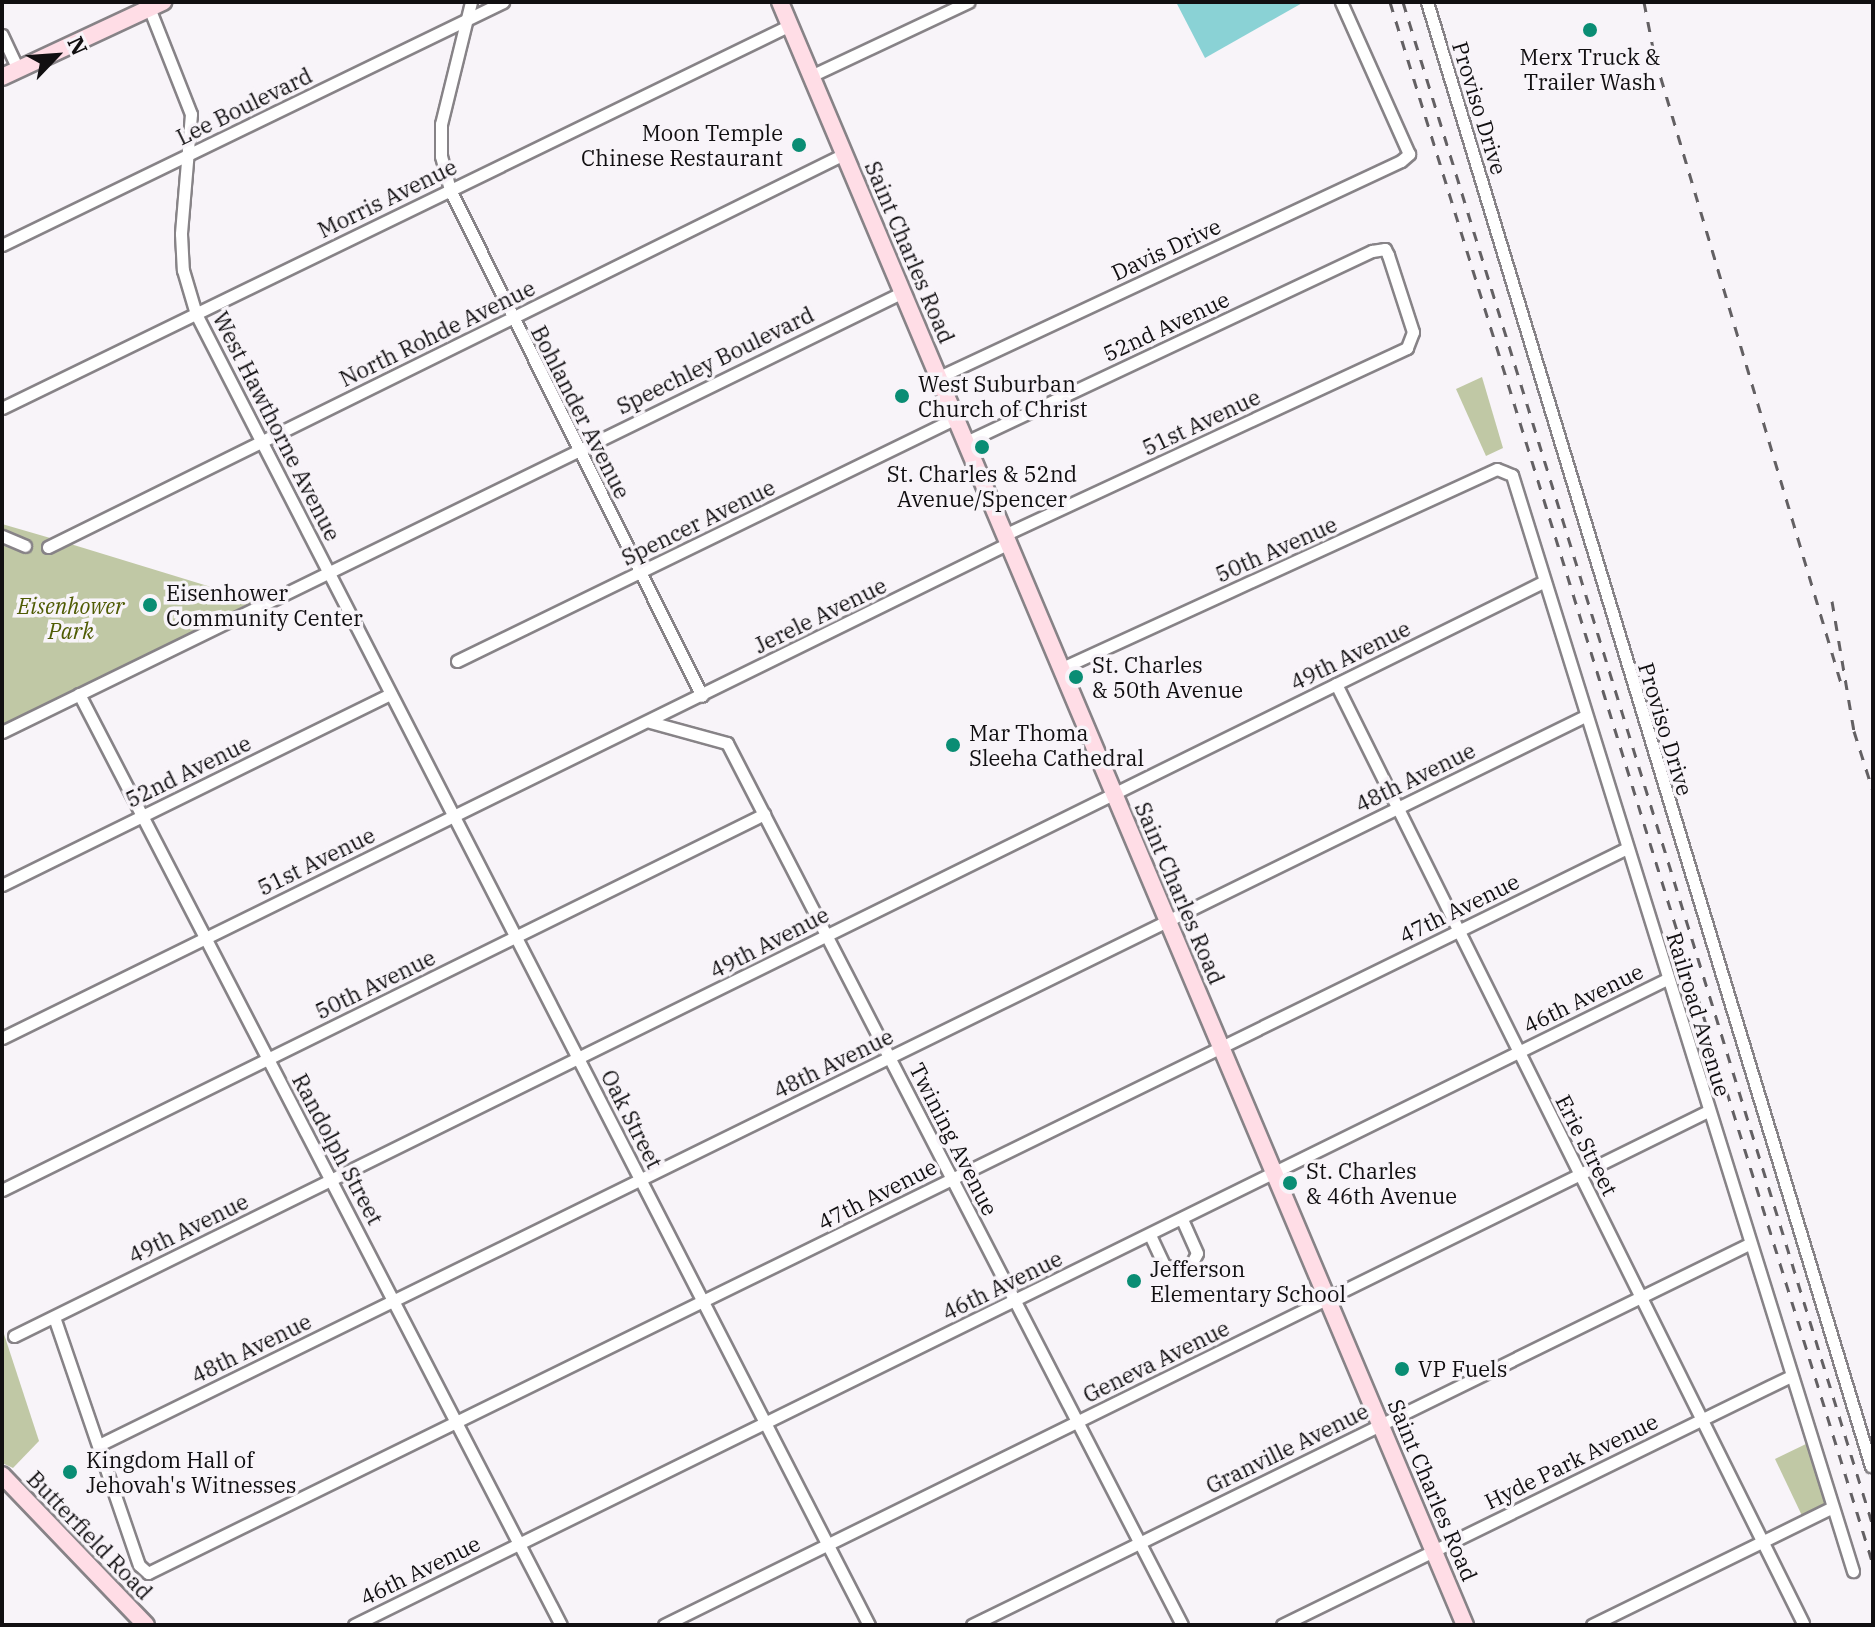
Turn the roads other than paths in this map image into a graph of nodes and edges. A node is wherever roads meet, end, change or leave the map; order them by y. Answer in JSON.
{"nodes":[{"id":1,"x":471,"y":2,"type":"edge"},
{"id":2,"x":503,"y":2,"type":"edge"},
{"id":3,"x":780,"y":2,"type":"edge"},
{"id":4,"x":968,"y":2,"type":"edge"},
{"id":5,"x":1341,"y":2,"type":"edge"},
{"id":6,"x":1427,"y":2,"type":"edge"},
{"id":7,"x":153,"y":4,"type":"edge"},
{"id":8,"x":471,"y":18,"type":"junction"},
{"id":9,"x":790,"y":25,"type":"junction"},
{"id":10,"x":2,"y":35,"type":"edge"},
{"id":11,"x":10,"y":73,"type":"edge"},
{"id":12,"x":811,"y":76,"type":"junction"},
{"id":13,"x":191,"y":154,"type":"junction"},
{"id":14,"x":844,"y":154,"type":"junction"},
{"id":15,"x":450,"y":190,"type":"junction"},
{"id":16,"x":2,"y":245,"type":"edge"},
{"id":17,"x":1385,"y":249,"type":"joint"},
{"id":18,"x":903,"y":292,"type":"junction"},
{"id":19,"x":196,"y":314,"type":"junction"},
{"id":20,"x":512,"y":319,"type":"junction"},
{"id":21,"x":939,"y":377,"type":"junction"},
{"id":22,"x":2,"y":408,"type":"edge"},
{"id":23,"x":956,"y":418,"type":"junction"},
{"id":24,"x":262,"y":442,"type":"junction"},
{"id":25,"x":966,"y":442,"type":"junction"},
{"id":26,"x":576,"y":449,"type":"junction"},
{"id":27,"x":1506,"y":470,"type":"joint"},
{"id":28,"x":2,"y":536,"type":"edge"},
{"id":29,"x":1007,"y":539,"type":"junction"},
{"id":30,"x":25,"y":546,"type":"dead end"},
{"id":31,"x":48,"y":547,"type":"dead end"},
{"id":32,"x":329,"y":570,"type":"junction"},
{"id":33,"x":641,"y":572,"type":"junction"},
{"id":34,"x":1541,"y":583,"type":"junction"},
{"id":35,"x":359,"y":631,"type":"joint"},
{"id":36,"x":457,"y":661,"type":"dead end"},
{"id":37,"x":1062,"y":668,"type":"junction"},
{"id":38,"x":1336,"y":684,"type":"junction"},
{"id":39,"x":79,"y":694,"type":"junction"},
{"id":40,"x":391,"y":694,"type":"junction"},
{"id":41,"x":702,"y":696,"type":"junction"},
{"id":42,"x":1585,"y":716,"type":"junction"},
{"id":43,"x":650,"y":722,"type":"junction"},
{"id":44,"x":2,"y":732,"type":"edge"},
{"id":45,"x":1114,"y":794,"type":"junction"},
{"id":46,"x":1396,"y":808,"type":"junction"},
{"id":47,"x":764,"y":814,"type":"junction"},
{"id":48,"x":143,"y":816,"type":"junction"},
{"id":49,"x":454,"y":816,"type":"junction"},
{"id":50,"x":1627,"y":848,"type":"junction"},
{"id":51,"x":2,"y":885,"type":"edge"},
{"id":52,"x":1168,"y":922,"type":"junction"},
{"id":53,"x":1457,"y":931,"type":"junction"},
{"id":54,"x":827,"y":936,"type":"junction"},
{"id":55,"x":205,"y":937,"type":"junction"},
{"id":56,"x":516,"y":938,"type":"junction"},
{"id":57,"x":1667,"y":979,"type":"junction"},
{"id":58,"x":2,"y":1038,"type":"edge"},
{"id":59,"x":1221,"y":1047,"type":"junction"},
{"id":60,"x":1518,"y":1053,"type":"junction"},
{"id":61,"x":889,"y":1057,"type":"junction"},
{"id":62,"x":268,"y":1059,"type":"junction"},
{"id":63,"x":579,"y":1060,"type":"junction"},
{"id":64,"x":1708,"y":1111,"type":"junction"},
{"id":65,"x":1275,"y":1173,"type":"junction"},
{"id":66,"x":1580,"y":1176,"type":"junction"},
{"id":67,"x":332,"y":1179,"type":"junction"},
{"id":68,"x":641,"y":1179,"type":"junction"},
{"id":69,"x":952,"y":1179,"type":"junction"},
{"id":70,"x":2,"y":1190,"type":"edge"},
{"id":71,"x":1182,"y":1219,"type":"junction"},
{"id":72,"x":1150,"y":1235,"type":"junction"},
{"id":73,"x":1749,"y":1244,"type":"junction"},
{"id":74,"x":1641,"y":1298,"type":"junction"},
{"id":75,"x":1328,"y":1299,"type":"junction"},
{"id":76,"x":395,"y":1300,"type":"junction"},
{"id":77,"x":1014,"y":1300,"type":"junction"},
{"id":78,"x":704,"y":1303,"type":"junction"},
{"id":79,"x":54,"y":1317,"type":"junction"},
{"id":80,"x":14,"y":1336,"type":"dead end"},
{"id":81,"x":1791,"y":1376,"type":"junction"},
{"id":82,"x":1702,"y":1419,"type":"junction"},
{"id":83,"x":457,"y":1421,"type":"junction"},
{"id":84,"x":1077,"y":1422,"type":"junction"},
{"id":85,"x":1381,"y":1425,"type":"junction"},
{"id":86,"x":766,"y":1426,"type":"junction"},
{"id":87,"x":99,"y":1445,"type":"junction"},
{"id":88,"x":1871,"y":1466,"type":"dead end"},
{"id":89,"x":6,"y":1485,"type":"edge"},
{"id":90,"x":1831,"y":1508,"type":"junction"},
{"id":91,"x":1762,"y":1541,"type":"junction"},
{"id":92,"x":1140,"y":1542,"type":"junction"},
{"id":93,"x":519,"y":1543,"type":"junction"},
{"id":94,"x":828,"y":1544,"type":"junction"},
{"id":95,"x":1434,"y":1550,"type":"junction"},
{"id":96,"x":1853,"y":1571,"type":"dead end"},
{"id":97,"x":1803,"y":1623,"type":"edge"},
{"id":98,"x":146,"y":1625,"type":"edge"},
{"id":99,"x":354,"y":1625,"type":"edge"},
{"id":100,"x":561,"y":1625,"type":"edge"},
{"id":101,"x":664,"y":1625,"type":"edge"},
{"id":102,"x":869,"y":1625,"type":"edge"},
{"id":103,"x":972,"y":1625,"type":"edge"},
{"id":104,"x":1182,"y":1625,"type":"edge"},
{"id":105,"x":1282,"y":1625,"type":"edge"},
{"id":106,"x":1465,"y":1625,"type":"edge"},
{"id":107,"x":1592,"y":1625,"type":"edge"}],
"edges":[{"from":1,"to":8,"type":"street","name":"Bohlander Avenue"},
{"from":2,"to":8,"type":"street","name":"Lee Boulevard"},
{"from":3,"to":9,"type":"main road","name":"Saint Charles Road"},
{"from":4,"to":12,"type":"street"},
{"from":5,"to":21,"type":"street","name":"Davis Drive"},
{"from":6,"to":88,"type":"street","name":"Proviso Drive"},
{"from":7,"to":11,"type":"main road"},
{"from":7,"to":13,"type":"street","name":"West Hawthorne Avenue"},
{"from":8,"to":13,"type":"street","name":"Lee Boulevard"},
{"from":8,"to":15,"type":"street","name":"Bohlander Avenue"},
{"from":9,"to":12,"type":"main road","name":"Saint Charles Road"},
{"from":9,"to":15,"type":"street","name":"Morris Avenue"},
{"from":10,"to":11,"type":"street"},
{"from":12,"to":14,"type":"main road","name":"Saint Charles Road"},
{"from":13,"to":16,"type":"street","name":"Lee Boulevard"},
{"from":13,"to":19,"type":"street","name":"West Hawthorne Avenue"},
{"from":14,"to":18,"type":"main road","name":"Saint Charles Road"},
{"from":14,"to":20,"type":"street","name":"North Rohde Avenue"},
{"from":15,"to":19,"type":"street","name":"Morris Avenue"},
{"from":15,"to":20,"type":"street","name":"Bohlander Avenue"},
{"from":17,"to":25,"type":"street","name":"52nd Avenue"},
{"from":17,"to":29,"type":"street","name":"51st Avenue"},
{"from":18,"to":21,"type":"main road","name":"Saint Charles Road"},
{"from":18,"to":26,"type":"street","name":"Speechley Boulevard"},
{"from":19,"to":22,"type":"street","name":"Morris Avenue"},
{"from":19,"to":24,"type":"street","name":"West Hawthorne Avenue"},
{"from":20,"to":24,"type":"street","name":"North Rohde Avenue"},
{"from":20,"to":26,"type":"street","name":"Bohlander Avenue"},
{"from":21,"to":23,"type":"main road","name":"Saint Charles Road"},
{"from":23,"to":25,"type":"main road","name":"Saint Charles Road"},
{"from":23,"to":33,"type":"street","name":"Spencer Avenue"},
{"from":24,"to":31,"type":"street","name":"North Rohde Avenue"},
{"from":24,"to":32,"type":"street","name":"West Hawthorne Avenue"},
{"from":25,"to":29,"type":"main road","name":"Saint Charles Road"},
{"from":26,"to":32,"type":"street","name":"Speechley Boulevard"},
{"from":26,"to":33,"type":"street","name":"Bohlander Avenue"},
{"from":27,"to":34,"type":"street","name":"Railroad Avenue"},
{"from":27,"to":37,"type":"street","name":"50th Avenue"},
{"from":28,"to":30,"type":"street"},
{"from":29,"to":37,"type":"main road","name":"Saint Charles Road"},
{"from":29,"to":41,"type":"street","name":"Jerele Avenue"},
{"from":32,"to":35,"type":"street","name":"West Hawthorne Avenue"},
{"from":32,"to":39,"type":"street","name":"Speechley Boulevard"},
{"from":33,"to":36,"type":"street","name":"Spencer Avenue"},
{"from":33,"to":41,"type":"street","name":"Bohlander Avenue"},
{"from":34,"to":38,"type":"street","name":"49th Avenue"},
{"from":34,"to":42,"type":"street","name":"Railroad Avenue"},
{"from":35,"to":40,"type":"street","name":"Oak Street"},
{"from":37,"to":45,"type":"main road","name":"Saint Charles Road"},
{"from":38,"to":45,"type":"street","name":"49th Avenue"},
{"from":38,"to":46,"type":"street","name":"Erie Street"},
{"from":39,"to":44,"type":"street","name":"Speechley Boulevard"},
{"from":39,"to":48,"type":"street","name":"Randolph Street"},
{"from":40,"to":48,"type":"street","name":"52nd Avenue"},
{"from":40,"to":49,"type":"street","name":"Oak Street"},
{"from":41,"to":43,"type":"street","name":"Jerele Avenue"},
{"from":42,"to":46,"type":"street","name":"48th Avenue"},
{"from":42,"to":50,"type":"street","name":"Railroad Avenue"},
{"from":43,"to":47,"type":"street","name":"Twining Avenue"},
{"from":43,"to":49,"type":"street","name":"51st Avenue"},
{"from":45,"to":52,"type":"main road","name":"Saint Charles Road"},
{"from":45,"to":54,"type":"street","name":"49th Avenue"},
{"from":46,"to":52,"type":"street","name":"48th Avenue"},
{"from":46,"to":53,"type":"street","name":"Erie Street"},
{"from":47,"to":54,"type":"street","name":"Twining Avenue"},
{"from":47,"to":56,"type":"street","name":"50th Avenue"},
{"from":48,"to":51,"type":"street","name":"52nd Avenue"},
{"from":48,"to":55,"type":"street","name":"Randolph Street"},
{"from":49,"to":55,"type":"street","name":"51st Avenue"},
{"from":49,"to":56,"type":"street","name":"Oak Street"},
{"from":50,"to":53,"type":"street","name":"47th Avenue"},
{"from":50,"to":57,"type":"street","name":"Railroad Avenue"},
{"from":52,"to":59,"type":"main road","name":"Saint Charles Road"},
{"from":52,"to":61,"type":"street","name":"48th Avenue"},
{"from":53,"to":59,"type":"street","name":"47th Avenue"},
{"from":53,"to":60,"type":"street","name":"Erie Street"},
{"from":54,"to":61,"type":"street","name":"Twining Avenue"},
{"from":54,"to":63,"type":"street","name":"49th Avenue"},
{"from":55,"to":58,"type":"street","name":"51st Avenue"},
{"from":55,"to":62,"type":"street","name":"Randolph Street"},
{"from":56,"to":62,"type":"street","name":"50th Avenue"},
{"from":56,"to":63,"type":"street","name":"Oak Street"},
{"from":57,"to":60,"type":"street","name":"46th Avenue"},
{"from":57,"to":64,"type":"street","name":"Railroad Avenue"},
{"from":59,"to":65,"type":"main road","name":"Saint Charles Road"},
{"from":59,"to":69,"type":"street","name":"47th Avenue"},
{"from":60,"to":65,"type":"street","name":"46th Avenue"},
{"from":60,"to":66,"type":"street","name":"Erie Street"},
{"from":61,"to":68,"type":"street","name":"48th Avenue"},
{"from":61,"to":69,"type":"street","name":"Twining Avenue"},
{"from":62,"to":67,"type":"street","name":"Randolph Street"},
{"from":62,"to":70,"type":"street","name":"50th Avenue"},
{"from":63,"to":67,"type":"street","name":"49th Avenue"},
{"from":63,"to":68,"type":"street","name":"Oak Street"},
{"from":64,"to":66,"type":"street","name":"Geneva Avenue"},
{"from":64,"to":73,"type":"street","name":"Railroad Avenue"},
{"from":65,"to":71,"type":"street","name":"46th Avenue"},
{"from":65,"to":75,"type":"main road","name":"Saint Charles Road"},
{"from":66,"to":74,"type":"street","name":"Erie Street"},
{"from":66,"to":75,"type":"street","name":"Geneva Avenue"},
{"from":67,"to":76,"type":"street","name":"Randolph Street"},
{"from":67,"to":79,"type":"street","name":"49th Avenue"},
{"from":68,"to":76,"type":"street","name":"48th Avenue"},
{"from":68,"to":78,"type":"street","name":"Oak Street"},
{"from":69,"to":77,"type":"street","name":"Twining Avenue"},
{"from":69,"to":78,"type":"street","name":"47th Avenue"},
{"from":71,"to":72,"type":"street","name":"46th Avenue"},
{"from":71,"to":72,"type":"street"},
{"from":72,"to":77,"type":"street","name":"46th Avenue"},
{"from":73,"to":74,"type":"street","name":"Granville Avenue"},
{"from":73,"to":81,"type":"street","name":"Railroad Avenue"},
{"from":74,"to":82,"type":"street","name":"Erie Street"},
{"from":74,"to":85,"type":"street","name":"Granville Avenue"},
{"from":75,"to":84,"type":"street","name":"Geneva Avenue"},
{"from":75,"to":85,"type":"main road","name":"Saint Charles Road"},
{"from":76,"to":83,"type":"street","name":"Randolph Street"},
{"from":76,"to":87,"type":"street","name":"48th Avenue"},
{"from":77,"to":84,"type":"street","name":"Twining Avenue"},
{"from":77,"to":86,"type":"street","name":"46th Avenue"},
{"from":78,"to":83,"type":"street","name":"47th Avenue"},
{"from":78,"to":86,"type":"street","name":"Oak Street"},
{"from":79,"to":80,"type":"street","name":"49th Avenue"},
{"from":79,"to":87,"type":"street"},
{"from":81,"to":82,"type":"street","name":"Hyde Park Avenue"},
{"from":81,"to":90,"type":"street","name":"Railroad Avenue"},
{"from":82,"to":91,"type":"street","name":"Erie Street"},
{"from":82,"to":95,"type":"street","name":"Hyde Park Avenue"},
{"from":83,"to":87,"type":"street","name":"47th Avenue"},
{"from":83,"to":93,"type":"street","name":"Randolph Street"},
{"from":84,"to":92,"type":"street","name":"Twining Avenue"},
{"from":84,"to":94,"type":"street","name":"Geneva Avenue"},
{"from":85,"to":92,"type":"street","name":"Granville Avenue"},
{"from":85,"to":95,"type":"main road","name":"Saint Charles Road"},
{"from":86,"to":93,"type":"street","name":"46th Avenue"},
{"from":86,"to":94,"type":"street","name":"Oak Street"},
{"from":89,"to":98,"type":"main road","name":"Butterfield Road"},
{"from":90,"to":91,"type":"street"},
{"from":90,"to":96,"type":"street","name":"Railroad Avenue"},
{"from":91,"to":97,"type":"street","name":"Erie Street"},
{"from":91,"to":107,"type":"street"},
{"from":92,"to":103,"type":"street","name":"Granville Avenue"},
{"from":92,"to":104,"type":"street","name":"Twining Avenue"},
{"from":93,"to":99,"type":"street","name":"46th Avenue"},
{"from":93,"to":100,"type":"street","name":"Randolph Street"},
{"from":94,"to":101,"type":"street","name":"Geneva Avenue"},
{"from":94,"to":102,"type":"street","name":"Oak Street"},
{"from":95,"to":105,"type":"street","name":"Hyde Park Avenue"},
{"from":95,"to":106,"type":"main road","name":"Saint Charles Road"}]}
